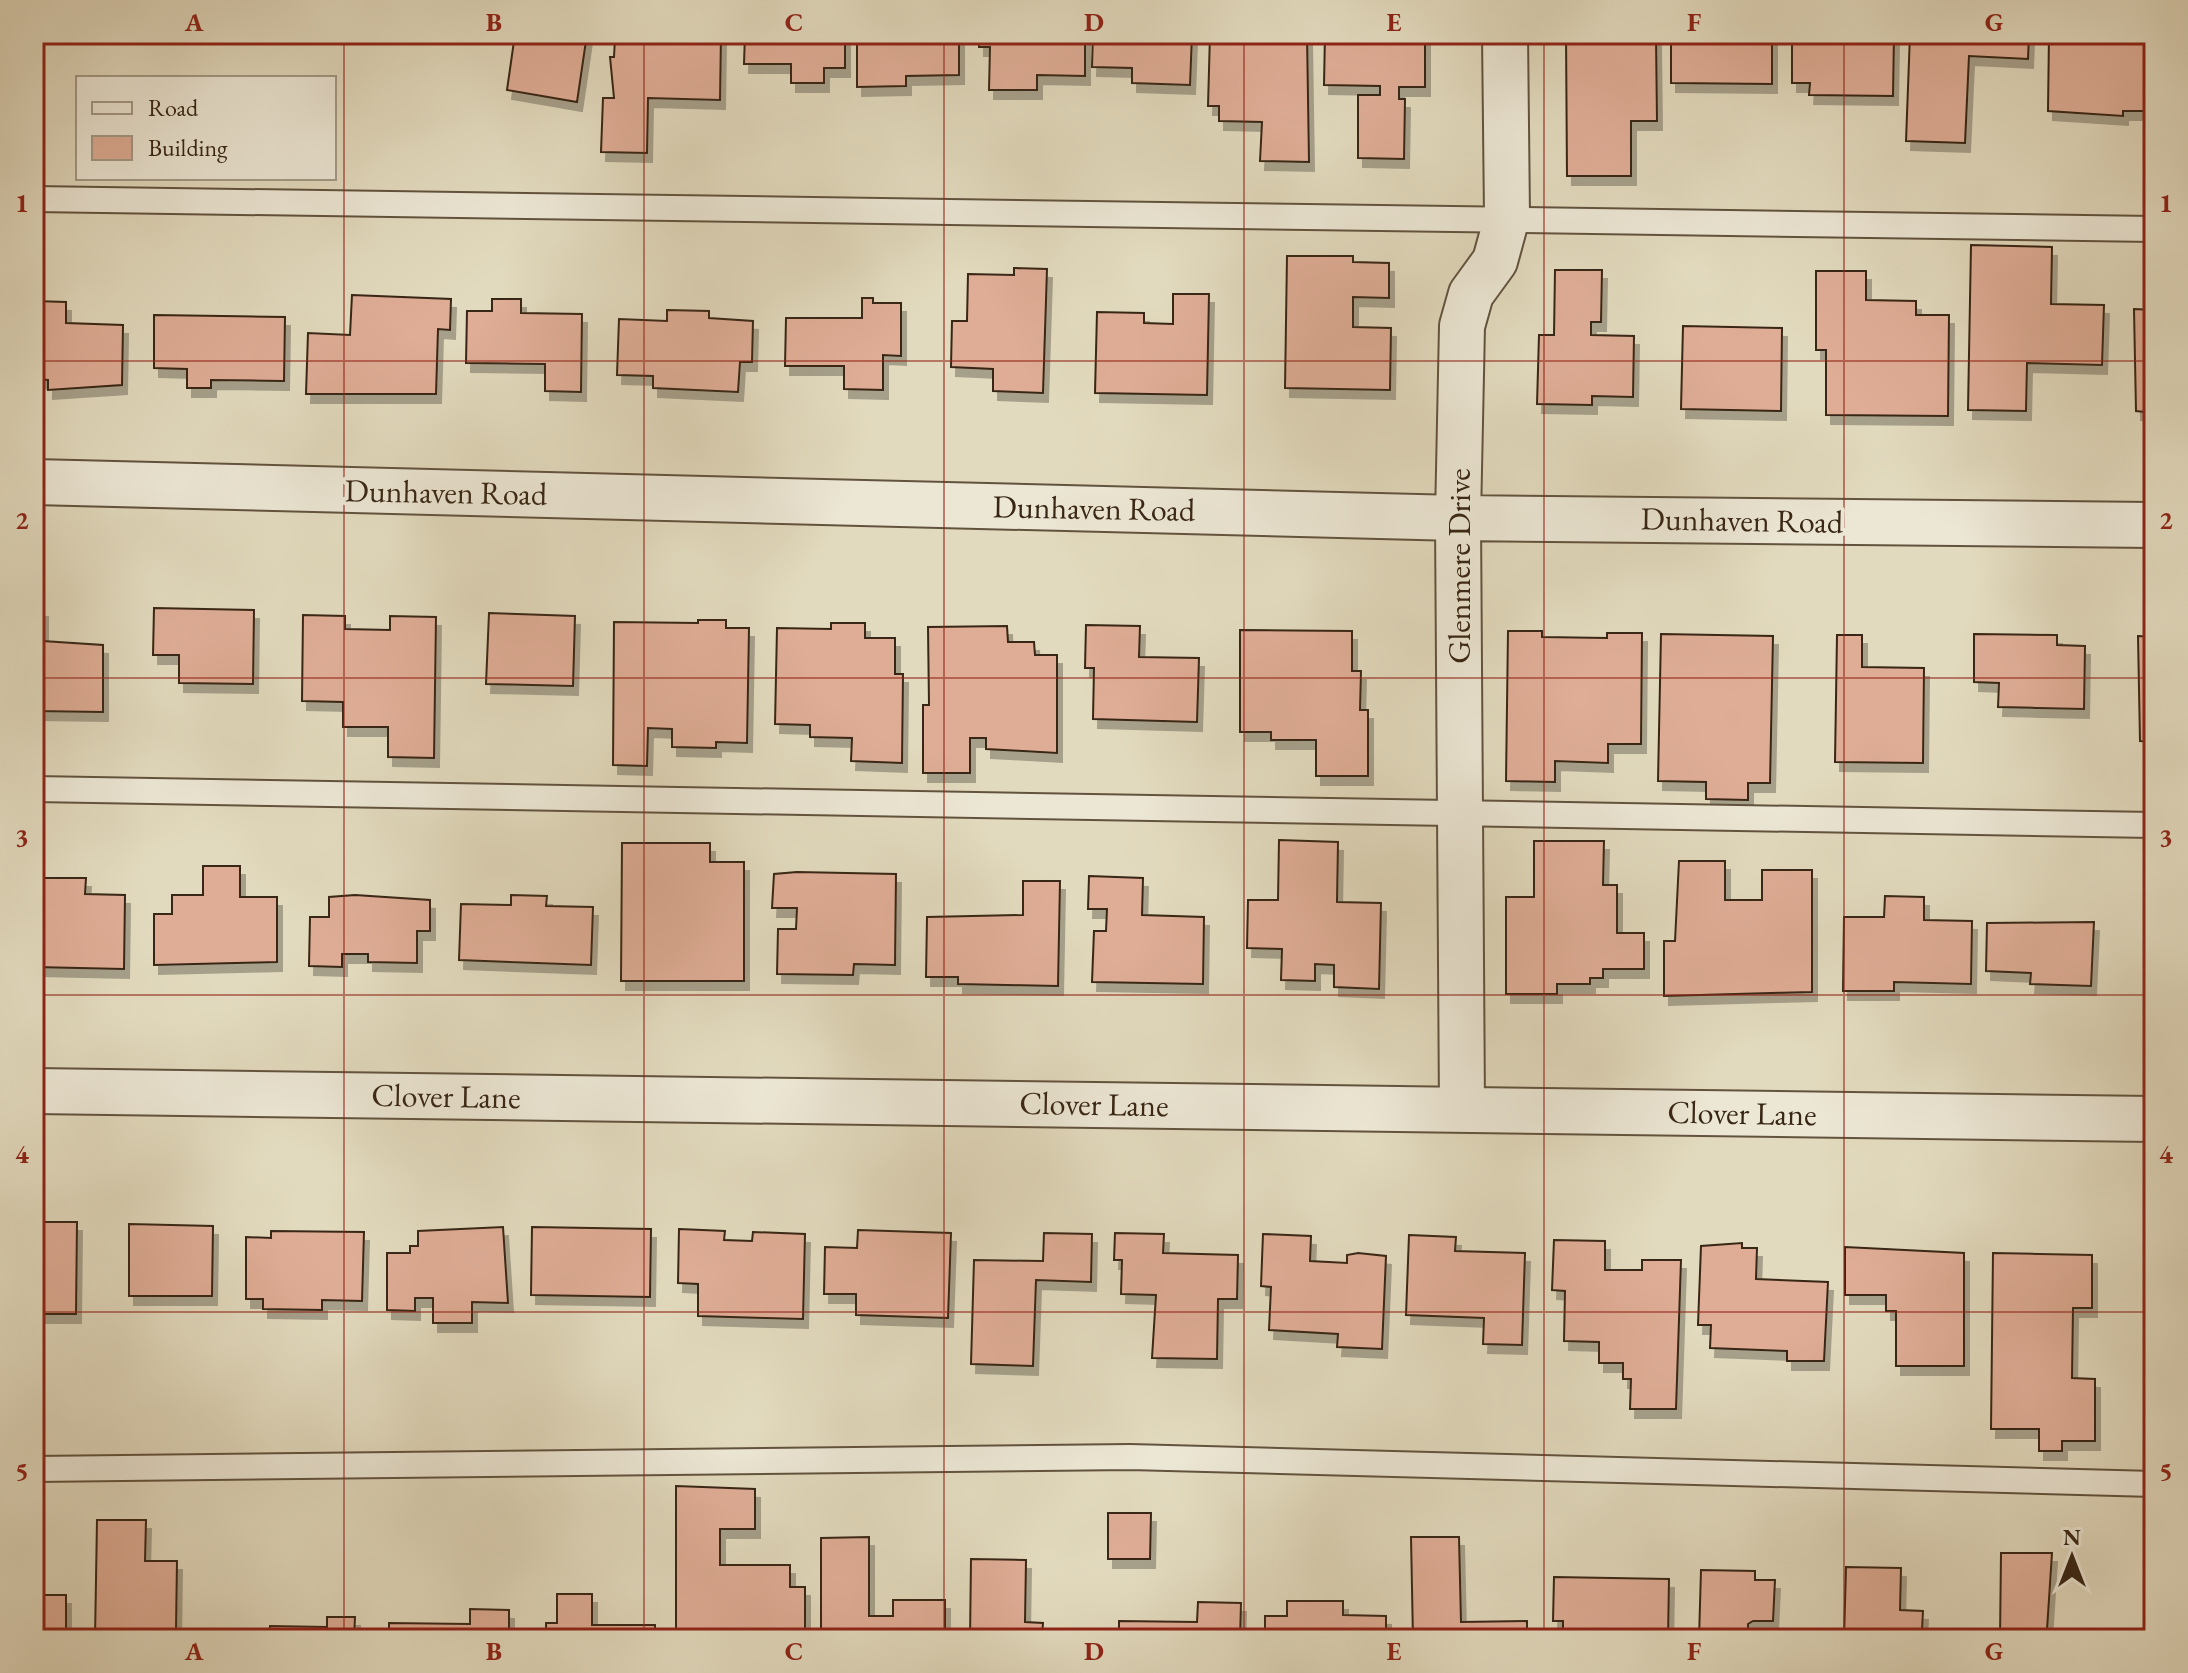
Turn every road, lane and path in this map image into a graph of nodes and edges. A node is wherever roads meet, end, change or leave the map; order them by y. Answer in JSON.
{"nodes":[{"id":1,"x":1505,"y":34,"type":"edge"},
{"id":2,"x":34,"y":199,"type":"edge"},
{"id":3,"x":1507,"y":217,"type":"junction"},
{"id":4,"x":2154,"y":229,"type":"edge"},
{"id":5,"x":34,"y":482,"type":"edge"},
{"id":6,"x":1458,"y":518,"type":"junction"},
{"id":7,"x":2154,"y":525,"type":"edge"},
{"id":8,"x":34,"y":789,"type":"edge"},
{"id":9,"x":1460,"y":812,"type":"junction"},
{"id":10,"x":2154,"y":825,"type":"edge"},
{"id":11,"x":34,"y":1091,"type":"edge"},
{"id":12,"x":1462,"y":1109,"type":"junction"},
{"id":13,"x":2154,"y":1119,"type":"edge"},
{"id":14,"x":34,"y":1469,"type":"edge"},
{"id":15,"x":2154,"y":1484,"type":"edge"}],
"edges":[{"from":1,"to":3,"type":"street","name":"Glenmere Drive"},
{"from":2,"to":3,"type":"lane"},
{"from":3,"to":4,"type":"lane"},
{"from":3,"to":6,"type":"street","name":"Glenmere Drive"},
{"from":5,"to":6,"type":"street","name":"Dunhaven Road"},
{"from":6,"to":7,"type":"street","name":"Dunhaven Road"},
{"from":6,"to":9,"type":"street","name":"Glenmere Drive"},
{"from":8,"to":9,"type":"lane"},
{"from":9,"to":10,"type":"lane"},
{"from":9,"to":12,"type":"street","name":"Glenmere Drive"},
{"from":11,"to":12,"type":"street","name":"Clover Lane"},
{"from":12,"to":13,"type":"street","name":"Clover Lane"},
{"from":14,"to":15,"type":"lane"}]}
